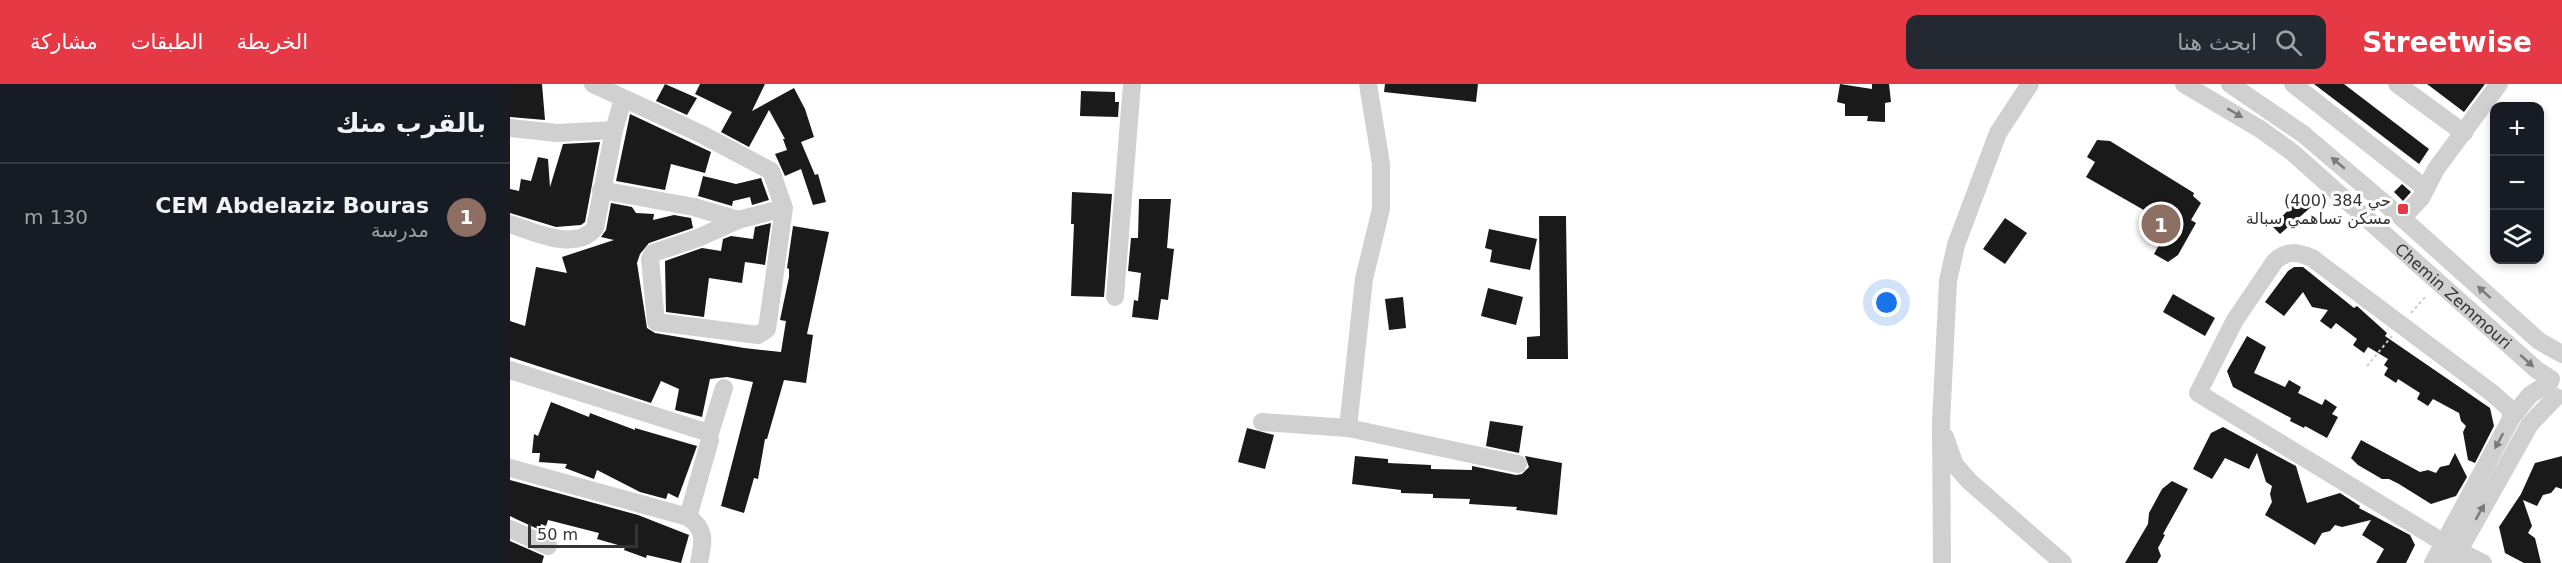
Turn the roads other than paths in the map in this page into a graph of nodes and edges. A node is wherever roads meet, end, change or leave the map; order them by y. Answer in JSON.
{"nodes":[{"id":1,"x":593,"y":84,"type":"edge"},
{"id":2,"x":1132,"y":84,"type":"edge"},
{"id":3,"x":1368,"y":84,"type":"edge"},
{"id":4,"x":2030,"y":84,"type":"edge"},
{"id":5,"x":2184,"y":84,"type":"edge"},
{"id":6,"x":2230,"y":84,"type":"edge"},
{"id":7,"x":2293,"y":84,"type":"edge"},
{"id":8,"x":2397,"y":84,"type":"edge"},
{"id":9,"x":2499,"y":84,"type":"edge"},
{"id":10,"x":623,"y":99,"type":"junction"},
{"id":11,"x":510,"y":128,"type":"edge"},
{"id":12,"x":614,"y":130,"type":"junction"},
{"id":13,"x":2464,"y":133,"type":"junction"},
{"id":14,"x":2425,"y":188,"type":"junction"},
{"id":15,"x":602,"y":190,"type":"junction"},
{"id":16,"x":694,"y":207,"type":"junction"},
{"id":17,"x":784,"y":208,"type":"junction"},
{"id":18,"x":2402,"y":218,"type":"junction"},
{"id":19,"x":738,"y":220,"type":"junction"},
{"id":20,"x":510,"y":224,"type":"edge"},
{"id":21,"x":698,"y":238,"type":"junction"},
{"id":22,"x":1115,"y":297,"type":"dead end"},
{"id":23,"x":2562,"y":354,"type":"edge"},
{"id":24,"x":2562,"y":362,"type":"edge"},
{"id":25,"x":510,"y":370,"type":"edge"},
{"id":26,"x":724,"y":388,"type":"dead end"},
{"id":27,"x":2555,"y":390,"type":"edge"},
{"id":28,"x":2511,"y":417,"type":"junction"},
{"id":29,"x":1262,"y":422,"type":"dead end"},
{"id":30,"x":1941,"y":423,"type":"junction"},
{"id":31,"x":1347,"y":428,"type":"junction"},
{"id":32,"x":709,"y":436,"type":"junction"},
{"id":33,"x":1518,"y":464,"type":"dead end"},
{"id":34,"x":510,"y":468,"type":"edge"},
{"id":35,"x":688,"y":517,"type":"junction"},
{"id":36,"x":510,"y":529,"type":"edge"},
{"id":37,"x":548,"y":546,"type":"dead end"},
{"id":38,"x":2450,"y":550,"type":"edge"},
{"id":39,"x":699,"y":563,"type":"edge"},
{"id":40,"x":1942,"y":563,"type":"edge"},
{"id":41,"x":2063,"y":563,"type":"edge"},
{"id":42,"x":2483,"y":563,"type":"edge"}],
"edges":[{"from":1,"to":10,"type":"street"},
{"from":2,"to":22,"type":"street"},
{"from":3,"to":31,"type":"street"},
{"from":4,"to":30,"type":"street"},
{"from":5,"to":27,"type":"street","name":"Chemin Zemmouri","one_way":true},
{"from":18,"to":6,"type":"street","name":"Chemin Zemmouri","one_way":true},
{"from":7,"to":14,"type":"street"},
{"from":8,"to":13,"type":"street"},
{"from":9,"to":13,"type":"street"},
{"from":10,"to":12,"type":"street"},
{"from":10,"to":17,"type":"street"},
{"from":11,"to":12,"type":"street"},
{"from":12,"to":15,"type":"street"},
{"from":13,"to":14,"type":"street"},
{"from":14,"to":18,"type":"street"},
{"from":15,"to":16,"type":"street"},
{"from":15,"to":20,"type":"street"},
{"from":16,"to":19,"type":"street"},
{"from":16,"to":21,"type":"street"},
{"from":17,"to":19,"type":"street"},
{"from":17,"to":21,"type":"street"},
{"from":23,"to":18,"type":"street","name":"Chemin Zemmouri","one_way":true},
{"from":19,"to":21,"type":"street"},
{"from":24,"to":27,"type":"street"},
{"from":25,"to":32,"type":"street"},
{"from":26,"to":32,"type":"street"},
{"from":27,"to":28,"type":"street"},
{"from":38,"to":27,"type":"street","one_way":true},
{"from":28,"to":38,"type":"street","one_way":true},
{"from":28,"to":38,"type":"street"},
{"from":29,"to":31,"type":"street"},
{"from":30,"to":40,"type":"street"},
{"from":30,"to":41,"type":"street"},
{"from":31,"to":33,"type":"street"},
{"from":32,"to":35,"type":"street"},
{"from":34,"to":35,"type":"street"},
{"from":35,"to":39,"type":"street"},
{"from":36,"to":37,"type":"street"},
{"from":38,"to":42,"type":"street"}]}
